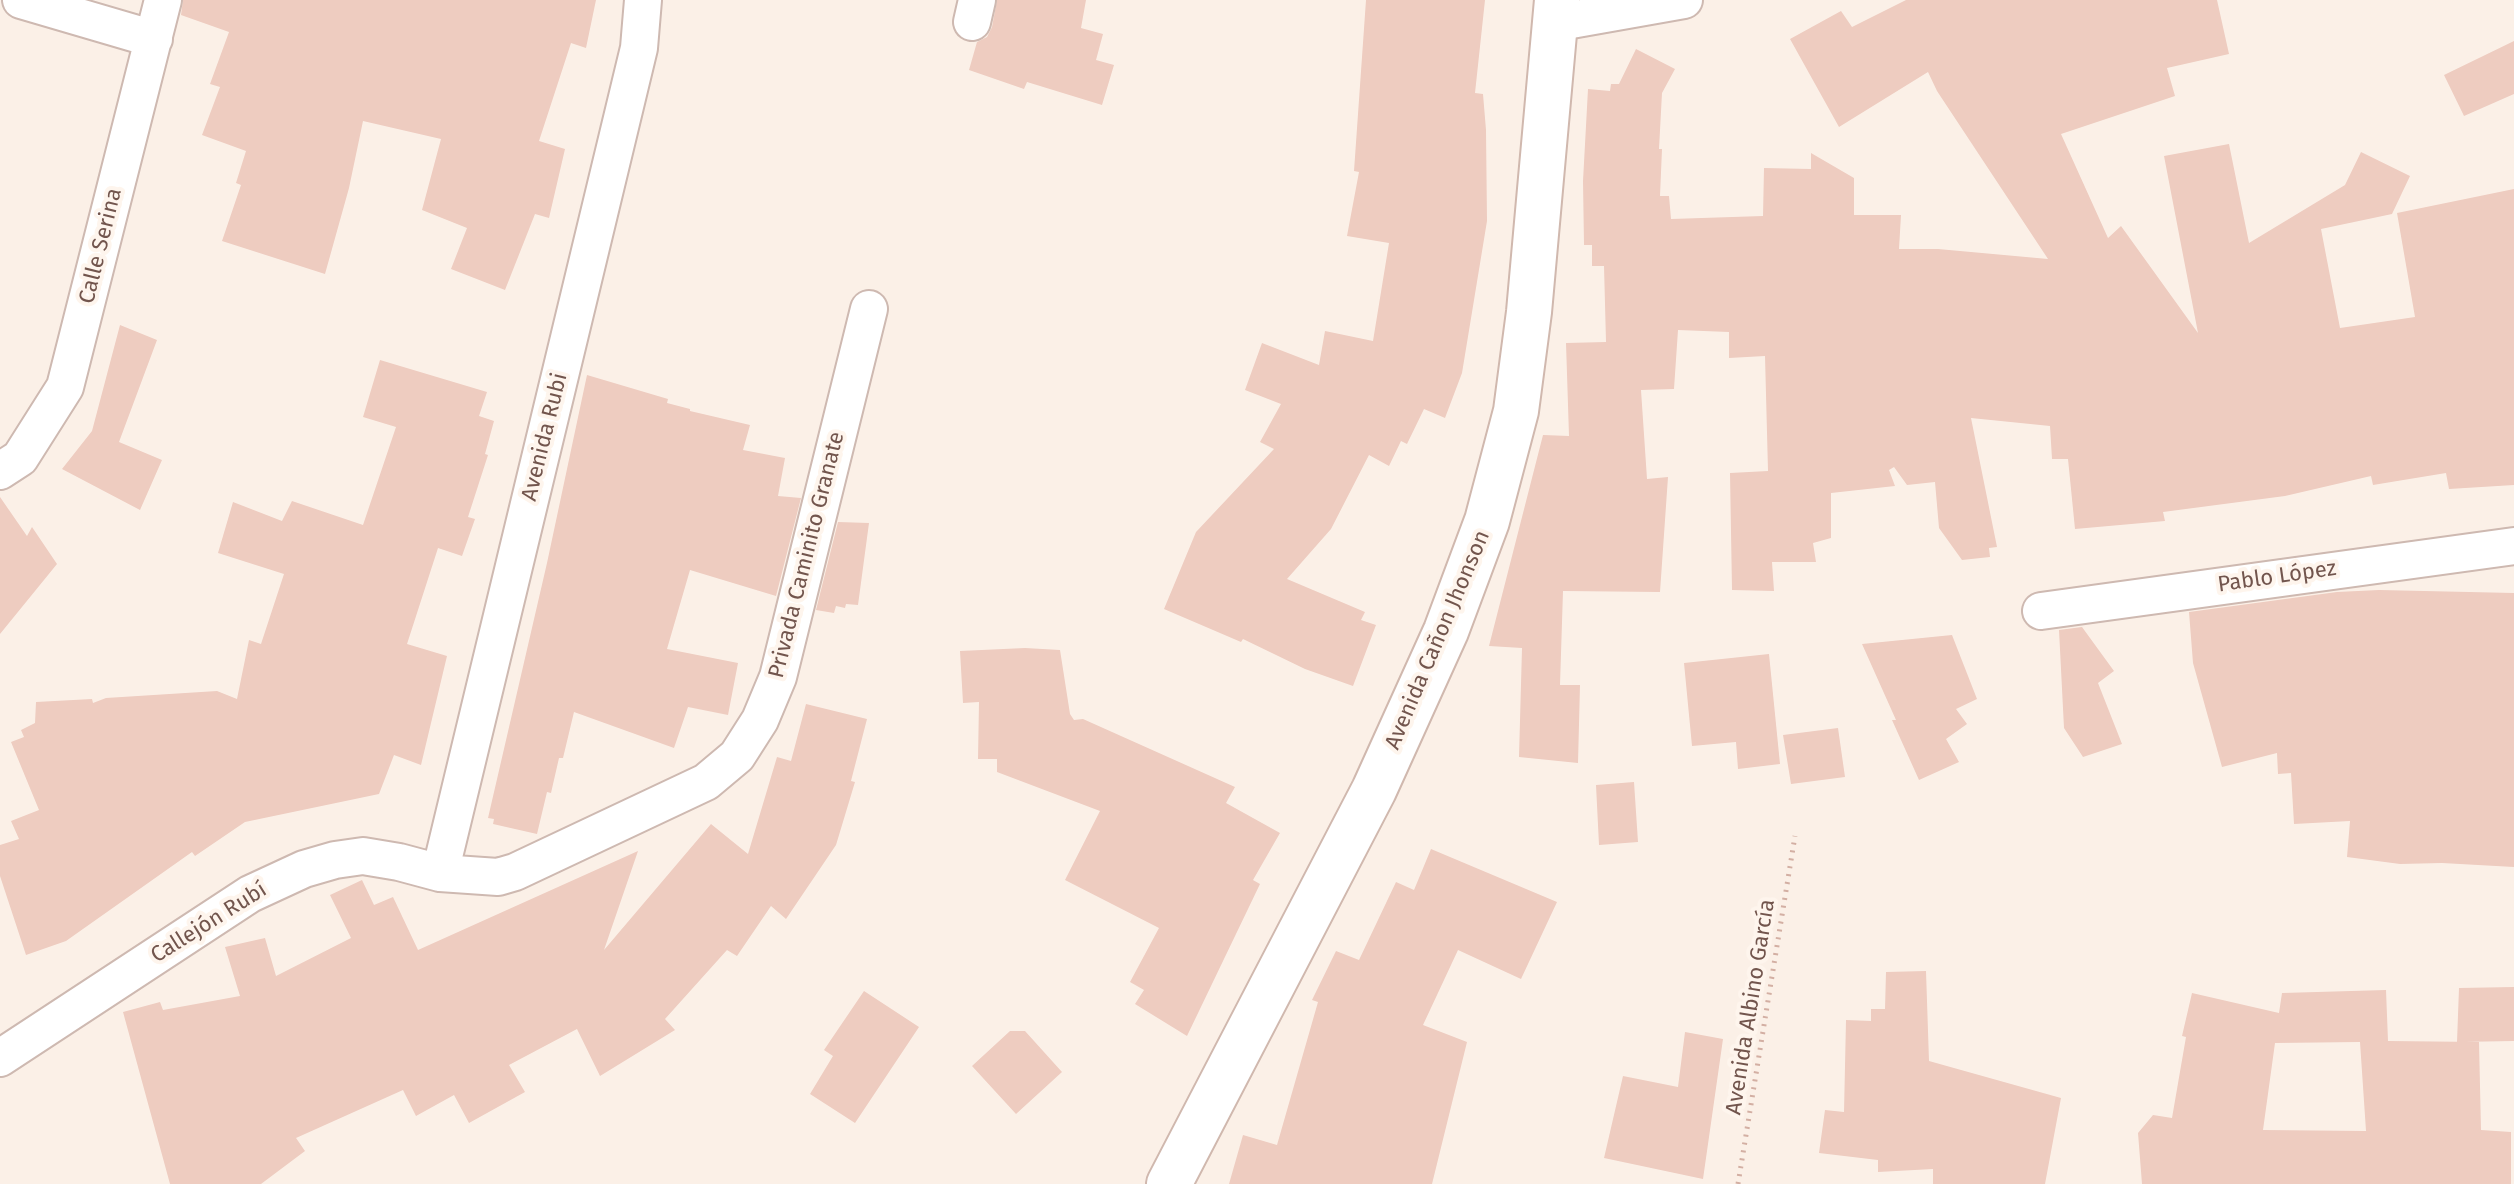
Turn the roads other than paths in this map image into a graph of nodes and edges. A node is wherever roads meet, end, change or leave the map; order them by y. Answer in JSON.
{"nodes":[{"id":1,"x":21,"y":0,"type":"edge"},
{"id":2,"x":163,"y":0,"type":"edge"},
{"id":3,"x":643,"y":0,"type":"edge"},
{"id":4,"x":1684,"y":0,"type":"edge"},
{"id":5,"x":1556,"y":12,"type":"edge"},
{"id":6,"x":154,"y":39,"type":"junction"},
{"id":7,"x":869,"y":309,"type":"dead end"},
{"id":8,"x":0,"y":471,"type":"edge"},
{"id":9,"x":2514,"y":546,"type":"edge"},
{"id":10,"x":2041,"y":611,"type":"dead end"},
{"id":11,"x":440,"y":873,"type":"junction"},
{"id":12,"x":0,"y":1058,"type":"edge"},
{"id":13,"x":1169,"y":1184,"type":"edge"}],
"edges":[{"from":1,"to":6,"type":"street"},
{"from":2,"to":6,"type":"street","name":"Calle Serina"},
{"from":3,"to":11,"type":"street","name":"Avenida Rubi"},
{"from":4,"to":5,"type":"street"},
{"from":5,"to":13,"type":"main road","name":"Avenida Cañon Jhonson"},
{"from":6,"to":8,"type":"street","name":"Calle Serina"},
{"from":7,"to":11,"type":"street","name":"Privada Caminito Granate"},
{"from":9,"to":10,"type":"street","name":"Pablo López"},
{"from":11,"to":12,"type":"street","name":"Callejón Rubí"}]}
